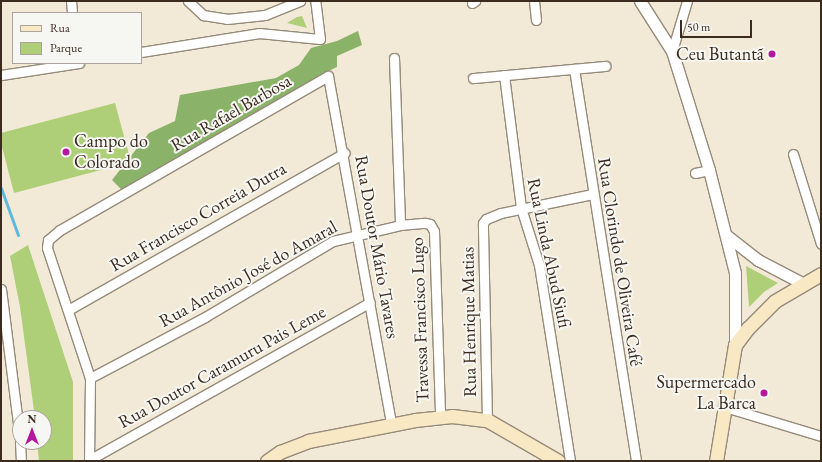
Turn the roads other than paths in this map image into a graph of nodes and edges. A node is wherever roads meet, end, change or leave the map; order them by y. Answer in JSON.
{"nodes":[{"id":1,"x":71,"y":1,"type":"edge"},
{"id":2,"x":188,"y":1,"type":"edge"},
{"id":3,"x":300,"y":1,"type":"edge"},
{"id":4,"x":315,"y":1,"type":"edge"},
{"id":5,"x":534,"y":1,"type":"edge"},
{"id":6,"x":640,"y":1,"type":"edge"},
{"id":7,"x":687,"y":1,"type":"edge"},
{"id":8,"x":72,"y":12,"type":"edge"},
{"id":9,"x":536,"y":20,"type":"dead end"},
{"id":10,"x":672,"y":51,"type":"junction"},
{"id":11,"x":142,"y":52,"type":"edge"},
{"id":12,"x":394,"y":58,"type":"dead end"},
{"id":13,"x":72,"y":64,"type":"edge"},
{"id":14,"x":605,"y":66,"type":"dead end"},
{"id":15,"x":574,"y":69,"type":"junction"},
{"id":16,"x":1,"y":75,"type":"edge"},
{"id":17,"x":328,"y":76,"type":"joint"},
{"id":18,"x":504,"y":76,"type":"junction"},
{"id":19,"x":473,"y":78,"type":"dead end"},
{"id":20,"x":344,"y":153,"type":"junction"},
{"id":21,"x":793,"y":154,"type":"dead end"},
{"id":22,"x":709,"y":170,"type":"junction"},
{"id":23,"x":695,"y":173,"type":"dead end"},
{"id":24,"x":593,"y":194,"type":"junction"},
{"id":25,"x":521,"y":208,"type":"junction"},
{"id":26,"x":430,"y":224,"type":"joint"},
{"id":27,"x":400,"y":225,"type":"junction"},
{"id":28,"x":358,"y":233,"type":"junction"},
{"id":29,"x":726,"y":235,"type":"junction"},
{"id":30,"x":821,"y":244,"type":"edge"},
{"id":31,"x":749,"y":253,"type":"junction"},
{"id":32,"x":731,"y":257,"type":"junction"},
{"id":33,"x":821,"y":274,"type":"edge"},
{"id":34,"x":802,"y":283,"type":"junction"},
{"id":35,"x":1,"y":289,"type":"edge"},
{"id":36,"x":370,"y":302,"type":"junction"},
{"id":37,"x":68,"y":310,"type":"junction"},
{"id":38,"x":735,"y":345,"type":"junction"},
{"id":39,"x":90,"y":378,"type":"junction"},
{"id":40,"x":725,"y":407,"type":"junction"},
{"id":41,"x":16,"y":410,"type":"edge"},
{"id":42,"x":440,"y":416,"type":"junction"},
{"id":43,"x":487,"y":420,"type":"junction"},
{"id":44,"x":392,"y":424,"type":"junction"},
{"id":45,"x":821,"y":436,"type":"edge"},
{"id":46,"x":20,"y":450,"type":"edge"},
{"id":47,"x":21,"y":461,"type":"edge"},
{"id":48,"x":89,"y":461,"type":"edge"},
{"id":49,"x":267,"y":461,"type":"edge"},
{"id":50,"x":558,"y":461,"type":"edge"},
{"id":51,"x":570,"y":461,"type":"edge"},
{"id":52,"x":636,"y":461,"type":"edge"},
{"id":53,"x":716,"y":461,"type":"edge"}],
"edges":[{"from":1,"to":8,"type":"street"},
{"from":2,"to":3,"type":"street"},
{"from":4,"to":11,"type":"street"},
{"from":5,"to":9,"type":"street"},
{"from":6,"to":10,"type":"street"},
{"from":7,"to":10,"type":"street"},
{"from":10,"to":22,"type":"street"},
{"from":12,"to":27,"type":"street"},
{"from":13,"to":16,"type":"street"},
{"from":14,"to":15,"type":"street"},
{"from":15,"to":18,"type":"street"},
{"from":15,"to":24,"type":"street","name":"Rua Clorindo de Oliveira Café"},
{"from":17,"to":20,"type":"street","name":"Rua Doutor Mário Tavares"},
{"from":17,"to":37,"type":"street","name":"Rua Rafael Barbosa"},
{"from":18,"to":19,"type":"street"},
{"from":18,"to":25,"type":"street","name":"Rua Linda Abud Siufi"},
{"from":20,"to":28,"type":"street","name":"Rua Doutor Mário Tavares"},
{"from":20,"to":37,"type":"street","name":"Rua Francisco Correia Dutra"},
{"from":21,"to":30,"type":"street"},
{"from":22,"to":23,"type":"street"},
{"from":22,"to":29,"type":"street"},
{"from":24,"to":25,"type":"street"},
{"from":24,"to":52,"type":"street","name":"Rua Clorindo de Oliveira Café"},
{"from":25,"to":43,"type":"street","name":"Rua Henrique Matias"},
{"from":25,"to":51,"type":"street","name":"Rua Linda Abud Siufi"},
{"from":26,"to":27,"type":"street","name":"Rua Antônio José do Amaral"},
{"from":26,"to":42,"type":"street","name":"Travessa Francisco Lugo"},
{"from":27,"to":28,"type":"street","name":"Rua Antônio José do Amaral"},
{"from":28,"to":36,"type":"street","name":"Rua Doutor Mário Tavares"},
{"from":28,"to":39,"type":"street","name":"Rua Antônio José do Amaral"},
{"from":29,"to":31,"type":"street"},
{"from":29,"to":32,"type":"street"},
{"from":31,"to":32,"type":"street"},
{"from":31,"to":34,"type":"street"},
{"from":32,"to":38,"type":"street"},
{"from":33,"to":34,"type":"main road"},
{"from":34,"to":38,"type":"main road"},
{"from":35,"to":41,"type":"street"},
{"from":36,"to":44,"type":"street","name":"Rua Doutor Mário Tavares"},
{"from":36,"to":48,"type":"street","name":"Rua Doutor Caramuru Pais Leme"},
{"from":37,"to":39,"type":"street"},
{"from":38,"to":40,"type":"main road"},
{"from":39,"to":48,"type":"street"},
{"from":40,"to":45,"type":"street"},
{"from":40,"to":53,"type":"main road"},
{"from":42,"to":43,"type":"main road"},
{"from":42,"to":44,"type":"main road"},
{"from":43,"to":50,"type":"main road"},
{"from":44,"to":49,"type":"main road"},
{"from":46,"to":47,"type":"street"}]}
